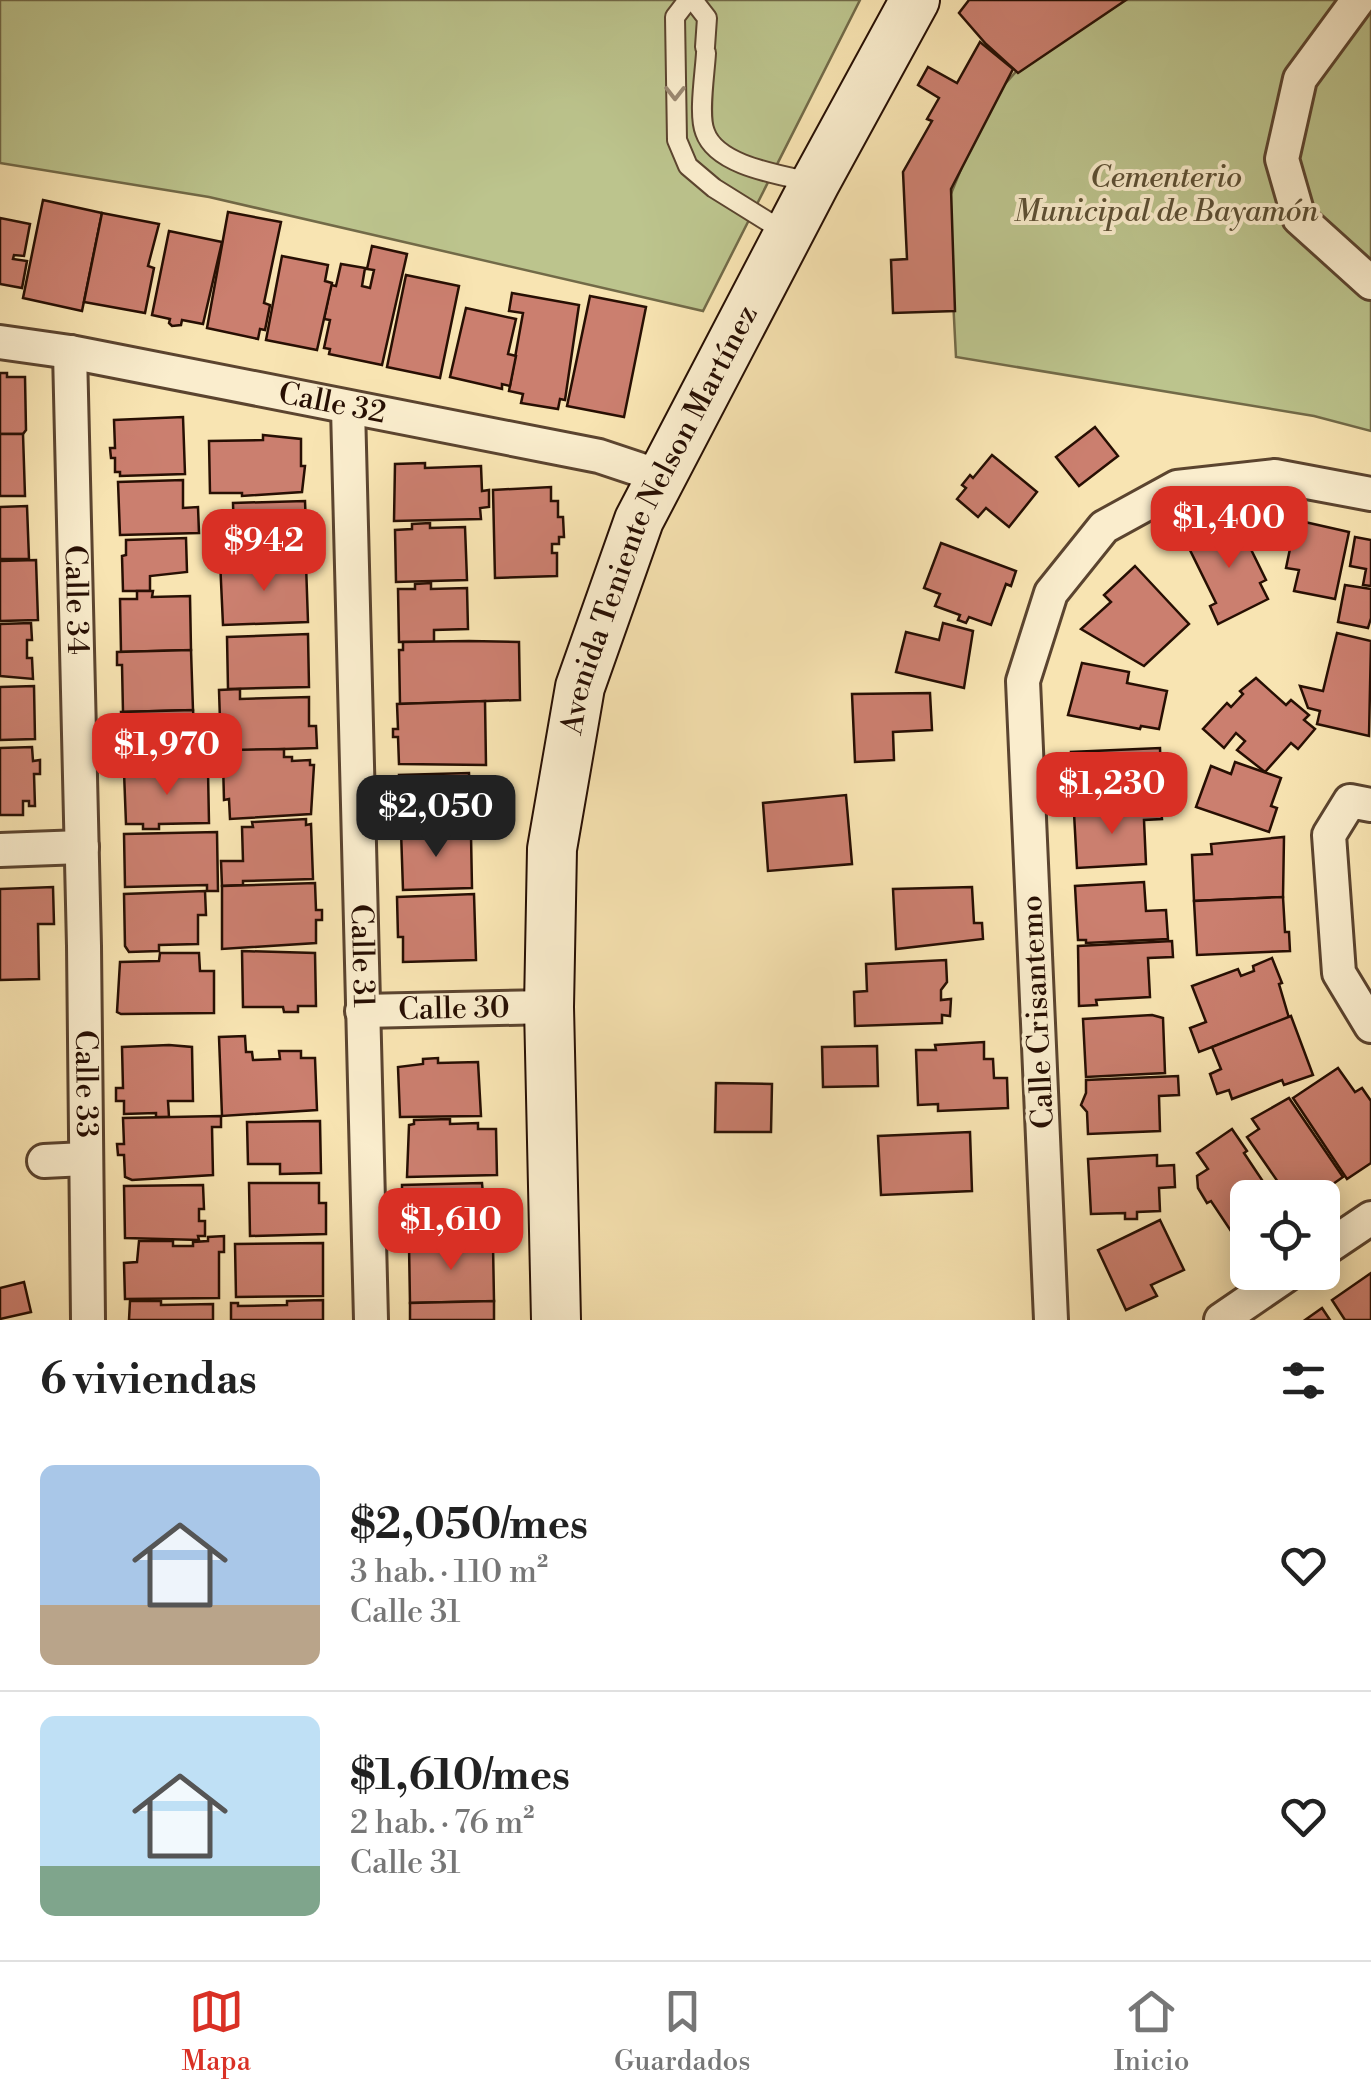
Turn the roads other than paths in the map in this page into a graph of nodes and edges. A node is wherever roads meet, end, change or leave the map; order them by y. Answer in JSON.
{"nodes":[{"id":1,"x":691,"y":0,"type":"edge"},
{"id":2,"x":915,"y":0,"type":"edge"},
{"id":3,"x":1358,"y":0,"type":"edge"},
{"id":4,"x":703,"y":130,"type":"junction"},
{"id":5,"x":676,"y":140,"type":"junction"},
{"id":6,"x":815,"y":183,"type":"junction"},
{"id":7,"x":788,"y":234,"type":"junction"},
{"id":8,"x":1371,"y":283,"type":"edge"},
{"id":9,"x":0,"y":342,"type":"edge"},
{"id":10,"x":70,"y":352,"type":"junction"},
{"id":11,"x":348,"y":408,"type":"junction"},
{"id":12,"x":662,"y":476,"type":"junction"},
{"id":13,"x":1371,"y":494,"type":"edge"},
{"id":14,"x":1371,"y":805,"type":"edge"},
{"id":15,"x":82,"y":847,"type":"junction"},
{"id":16,"x":0,"y":850,"type":"edge"},
{"id":17,"x":549,"y":1007,"type":"junction"},
{"id":18,"x":362,"y":1011,"type":"junction"},
{"id":19,"x":1371,"y":1026,"type":"edge"},
{"id":20,"x":85,"y":1158,"type":"junction"},
{"id":21,"x":44,"y":1161,"type":"dead end"},
{"id":22,"x":1371,"y":1218,"type":"edge"},
{"id":23,"x":1340,"y":1239,"type":"edge"},
{"id":24,"x":1265,"y":1290,"type":"edge"},
{"id":25,"x":88,"y":1320,"type":"edge"},
{"id":26,"x":372,"y":1320,"type":"edge"},
{"id":27,"x":556,"y":1320,"type":"edge"},
{"id":28,"x":1051,"y":1320,"type":"edge"},
{"id":29,"x":1222,"y":1320,"type":"edge"}],
"edges":[{"from":1,"to":4,"type":"lane"},
{"from":1,"to":5,"type":"lane","one_way":true},
{"from":2,"to":6,"type":"street","name":"Avenida Teniente Nelson Martínez"},
{"from":3,"to":8,"type":"street"},
{"from":4,"to":5,"type":"lane"},
{"from":4,"to":6,"type":"lane"},
{"from":5,"to":7,"type":"lane"},
{"from":6,"to":7,"type":"street","name":"Avenida Teniente Nelson Martínez"},
{"from":7,"to":12,"type":"street","name":"Avenida Teniente Nelson Martínez"},
{"from":9,"to":10,"type":"street","name":"Calle 32"},
{"from":10,"to":11,"type":"street","name":"Calle 32"},
{"from":10,"to":15,"type":"street","name":"Calle 34"},
{"from":11,"to":12,"type":"street","name":"Calle 32"},
{"from":11,"to":18,"type":"street","name":"Calle 31"},
{"from":12,"to":17,"type":"street","name":"Avenida Teniente Nelson Martínez"},
{"from":13,"to":28,"type":"street","name":"Calle Crisantemo"},
{"from":14,"to":19,"type":"street"},
{"from":15,"to":16,"type":"street"},
{"from":15,"to":20,"type":"street","name":"Calle 33"},
{"from":17,"to":18,"type":"street","name":"Calle 30"},
{"from":17,"to":27,"type":"street","name":"Avenida Teniente Nelson Martínez"},
{"from":18,"to":26,"type":"street","name":"Calle 31"},
{"from":20,"to":21,"type":"street"},
{"from":20,"to":25,"type":"street","name":"Calle 33"},
{"from":22,"to":23,"type":"street"},
{"from":24,"to":29,"type":"street"}]}
